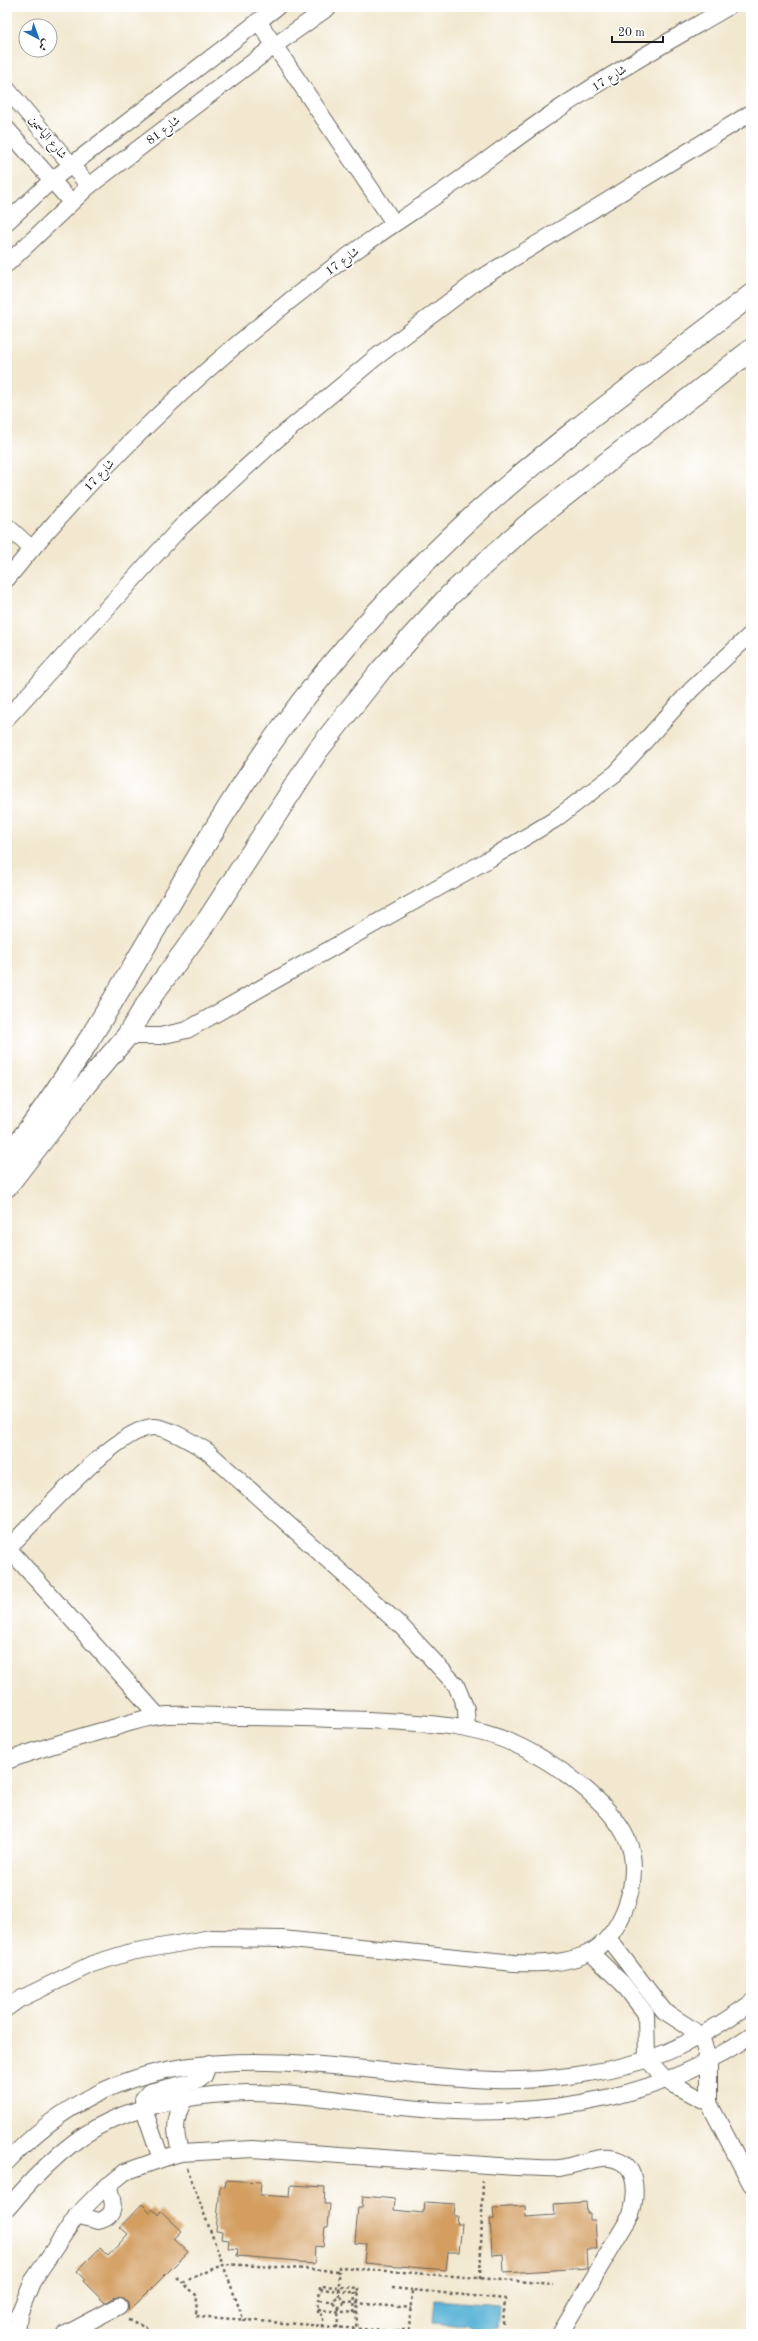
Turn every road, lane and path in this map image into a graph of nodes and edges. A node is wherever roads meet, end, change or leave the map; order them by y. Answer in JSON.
{"nodes":[{"id":1,"x":277,"y":7,"type":"edge"},
{"id":2,"x":329,"y":7,"type":"edge"},
{"id":3,"x":728,"y":7,"type":"edge"},
{"id":4,"x":258,"y":22,"type":"junction"},
{"id":5,"x":274,"y":46,"type":"junction"},
{"id":6,"x":7,"y":89,"type":"edge"},
{"id":7,"x":751,"y":112,"type":"edge"},
{"id":8,"x":7,"y":129,"type":"edge"},
{"id":9,"x":72,"y":165,"type":"junction"},
{"id":10,"x":52,"y":180,"type":"junction"},
{"id":11,"x":90,"y":186,"type":"junction"},
{"id":12,"x":71,"y":202,"type":"junction"},
{"id":13,"x":7,"y":222,"type":"edge"},
{"id":14,"x":394,"y":223,"type":"junction"},
{"id":15,"x":7,"y":264,"type":"edge"},
{"id":16,"x":751,"y":295,"type":"edge"},
{"id":17,"x":751,"y":350,"type":"edge"},
{"id":18,"x":7,"y":526,"type":"edge"},
{"id":19,"x":32,"y":548,"type":"junction"},
{"id":20,"x":7,"y":579,"type":"edge"},
{"id":21,"x":751,"y":634,"type":"edge"},
{"id":22,"x":7,"y":718,"type":"edge"},
{"id":23,"x":127,"y":1036,"type":"junction"},
{"id":24,"x":7,"y":1158,"type":"edge"},
{"id":25,"x":7,"y":1186,"type":"edge"},
{"id":26,"x":8,"y":1548,"type":"edge"},
{"id":27,"x":158,"y":1716,"type":"junction"},
{"id":28,"x":467,"y":1728,"type":"junction"},
{"id":29,"x":7,"y":1761,"type":"edge"},
{"id":30,"x":608,"y":1938,"type":"junction"},
{"id":31,"x":590,"y":1952,"type":"junction"},
{"id":32,"x":751,"y":2003,"type":"edge"},
{"id":33,"x":7,"y":2008,"type":"edge"},
{"id":34,"x":701,"y":2035,"type":"junction"},
{"id":35,"x":751,"y":2035,"type":"edge"},
{"id":36,"x":647,"y":2059,"type":"junction"},
{"id":37,"x":209,"y":2063,"type":"junction"},
{"id":38,"x":709,"y":2063,"type":"junction"},
{"id":39,"x":667,"y":2081,"type":"junction"},
{"id":40,"x":184,"y":2100,"type":"junction"},
{"id":41,"x":709,"y":2103,"type":"junction"},
{"id":42,"x":149,"y":2108,"type":"junction"},
{"id":43,"x":170,"y":2156,"type":"junction"},
{"id":44,"x":7,"y":2162,"type":"edge"},
{"id":45,"x":483,"y":2165,"type":"junction"},
{"id":46,"x":751,"y":2184,"type":"edge"},
{"id":47,"x":108,"y":2185,"type":"junction"},
{"id":48,"x":7,"y":2209,"type":"edge"},
{"id":49,"x":77,"y":2215,"type":"junction"},
{"id":50,"x":224,"y":2264,"type":"junction"},
{"id":51,"x":340,"y":2271,"type":"junction"},
{"id":52,"x":177,"y":2276,"type":"dead end"},
{"id":53,"x":480,"y":2279,"type":"junction"},
{"id":54,"x":183,"y":2282,"type":"junction"},
{"id":55,"x":553,"y":2284,"type":"dead end"},
{"id":56,"x":340,"y":2287,"type":"junction"},
{"id":57,"x":392,"y":2288,"type":"dead end"},
{"id":58,"x":320,"y":2289,"type":"junction"},
{"id":59,"x":412,"y":2290,"type":"junction"},
{"id":60,"x":340,"y":2291,"type":"junction"},
{"id":61,"x":355,"y":2292,"type":"junction"},
{"id":62,"x":359,"y":2293,"type":"junction"},
{"id":63,"x":340,"y":2297,"type":"junction"},
{"id":64,"x":320,"y":2300,"type":"junction"},
{"id":65,"x":334,"y":2302,"type":"junction"},
{"id":66,"x":344,"y":2302,"type":"junction"},
{"id":67,"x":354,"y":2303,"type":"junction"},
{"id":68,"x":358,"y":2303,"type":"junction"},
{"id":69,"x":119,"y":2306,"type":"dead end"},
{"id":70,"x":339,"y":2307,"type":"junction"},
{"id":71,"x":411,"y":2308,"type":"junction"},
{"id":72,"x":318,"y":2310,"type":"junction"},
{"id":73,"x":338,"y":2312,"type":"junction"},
{"id":74,"x":356,"y":2313,"type":"junction"},
{"id":75,"x":244,"y":2321,"type":"junction"},
{"id":76,"x":503,"y":2324,"type":"dead end"},
{"id":77,"x":323,"y":2327,"type":"junction"},
{"id":78,"x":337,"y":2328,"type":"junction"},
{"id":79,"x":356,"y":2329,"type":"junction"},
{"id":80,"x":364,"y":2330,"type":"junction"},
{"id":81,"x":398,"y":2333,"type":"edge"},
{"id":82,"x":17,"y":2334,"type":"edge"},
{"id":83,"x":66,"y":2334,"type":"edge"},
{"id":84,"x":363,"y":2334,"type":"edge"},
{"id":85,"x":560,"y":2334,"type":"edge"}],
"edges":[{"from":1,"to":4,"type":"street"},
{"from":2,"to":5,"type":"street","name":"شارع 81"},
{"from":3,"to":14,"type":"street","name":"شارع 17"},
{"from":4,"to":5,"type":"street"},
{"from":4,"to":9,"type":"street"},
{"from":5,"to":11,"type":"street","name":"شارع 81"},
{"from":5,"to":14,"type":"street"},
{"from":6,"to":9,"type":"street","name":"شارع الياسمين"},
{"from":7,"to":22,"type":"street"},
{"from":8,"to":10,"type":"street","name":"شارع الياسمين"},
{"from":9,"to":10,"type":"street"},
{"from":9,"to":11,"type":"street","name":"شارع الياسمين"},
{"from":10,"to":12,"type":"street","name":"شارع الياسمين"},
{"from":10,"to":13,"type":"street"},
{"from":11,"to":12,"type":"street","name":"شارع 81"},
{"from":12,"to":15,"type":"street","name":"شارع 81"},
{"from":14,"to":19,"type":"street","name":"شارع 17"},
{"from":16,"to":24,"type":"main road"},
{"from":17,"to":23,"type":"main road"},
{"from":18,"to":19,"type":"street"},
{"from":19,"to":20,"type":"street","name":"شارع 17"},
{"from":21,"to":23,"type":"street"},
{"from":23,"to":25,"type":"main road"},
{"from":26,"to":27,"type":"street"},
{"from":26,"to":28,"type":"street"},
{"from":27,"to":28,"type":"street"},
{"from":27,"to":29,"type":"street"},
{"from":28,"to":30,"type":"street"},
{"from":30,"to":31,"type":"street"},
{"from":30,"to":34,"type":"street"},
{"from":31,"to":33,"type":"street"},
{"from":31,"to":36,"type":"street"},
{"from":32,"to":34,"type":"street"},
{"from":34,"to":36,"type":"street"},
{"from":34,"to":38,"type":"street"},
{"from":35,"to":38,"type":"street"},
{"from":36,"to":37,"type":"street"},
{"from":36,"to":39,"type":"street"},
{"from":37,"to":42,"type":"street"},
{"from":37,"to":44,"type":"street"},
{"from":38,"to":39,"type":"street"},
{"from":38,"to":41,"type":"street"},
{"from":39,"to":40,"type":"street"},
{"from":39,"to":41,"type":"street"},
{"from":40,"to":42,"type":"street"},
{"from":40,"to":43,"type":"street"},
{"from":41,"to":46,"type":"street"},
{"from":42,"to":43,"type":"street"},
{"from":42,"to":48,"type":"street"},
{"from":43,"to":45,"type":"street"},
{"from":43,"to":47,"type":"street"},
{"from":43,"to":50,"type":"path"},
{"from":45,"to":53,"type":"path"},
{"from":45,"to":85,"type":"street"},
{"from":47,"to":49,"type":"street"},
{"from":47,"to":49,"type":"street"},
{"from":49,"to":82,"type":"street"},
{"from":50,"to":51,"type":"path"},
{"from":50,"to":54,"type":"path"},
{"from":50,"to":75,"type":"path"},
{"from":51,"to":53,"type":"path"},
{"from":51,"to":56,"type":"path"},
{"from":52,"to":54,"type":"path"},
{"from":53,"to":55,"type":"path"},
{"from":54,"to":75,"type":"path"},
{"from":56,"to":58,"type":"path"},
{"from":56,"to":60,"type":"path"},
{"from":56,"to":62,"type":"path"},
{"from":57,"to":59,"type":"path"},
{"from":58,"to":60,"type":"path"},
{"from":58,"to":64,"type":"path"},
{"from":59,"to":71,"type":"path"},
{"from":59,"to":76,"type":"path"},
{"from":60,"to":61,"type":"path"},
{"from":60,"to":63,"type":"path"},
{"from":61,"to":62,"type":"path"},
{"from":61,"to":67,"type":"path"},
{"from":62,"to":68,"type":"path"},
{"from":63,"to":65,"type":"path"},
{"from":63,"to":66,"type":"path"},
{"from":64,"to":65,"type":"path"},
{"from":64,"to":72,"type":"path"},
{"from":65,"to":70,"type":"path"},
{"from":66,"to":67,"type":"path"},
{"from":66,"to":70,"type":"path"},
{"from":67,"to":68,"type":"path"},
{"from":67,"to":74,"type":"path"},
{"from":68,"to":71,"type":"path"},
{"from":68,"to":74,"type":"path"},
{"from":69,"to":83,"type":"street"},
{"from":70,"to":73,"type":"path"},
{"from":71,"to":81,"type":"path"},
{"from":72,"to":73,"type":"path"},
{"from":72,"to":77,"type":"path"},
{"from":73,"to":74,"type":"path"},
{"from":73,"to":78,"type":"path"},
{"from":74,"to":79,"type":"path"},
{"from":75,"to":77,"type":"path"},
{"from":77,"to":78,"type":"path"},
{"from":78,"to":79,"type":"path"},
{"from":79,"to":80,"type":"path"},
{"from":80,"to":81,"type":"path"},
{"from":80,"to":84,"type":"path"}]}
